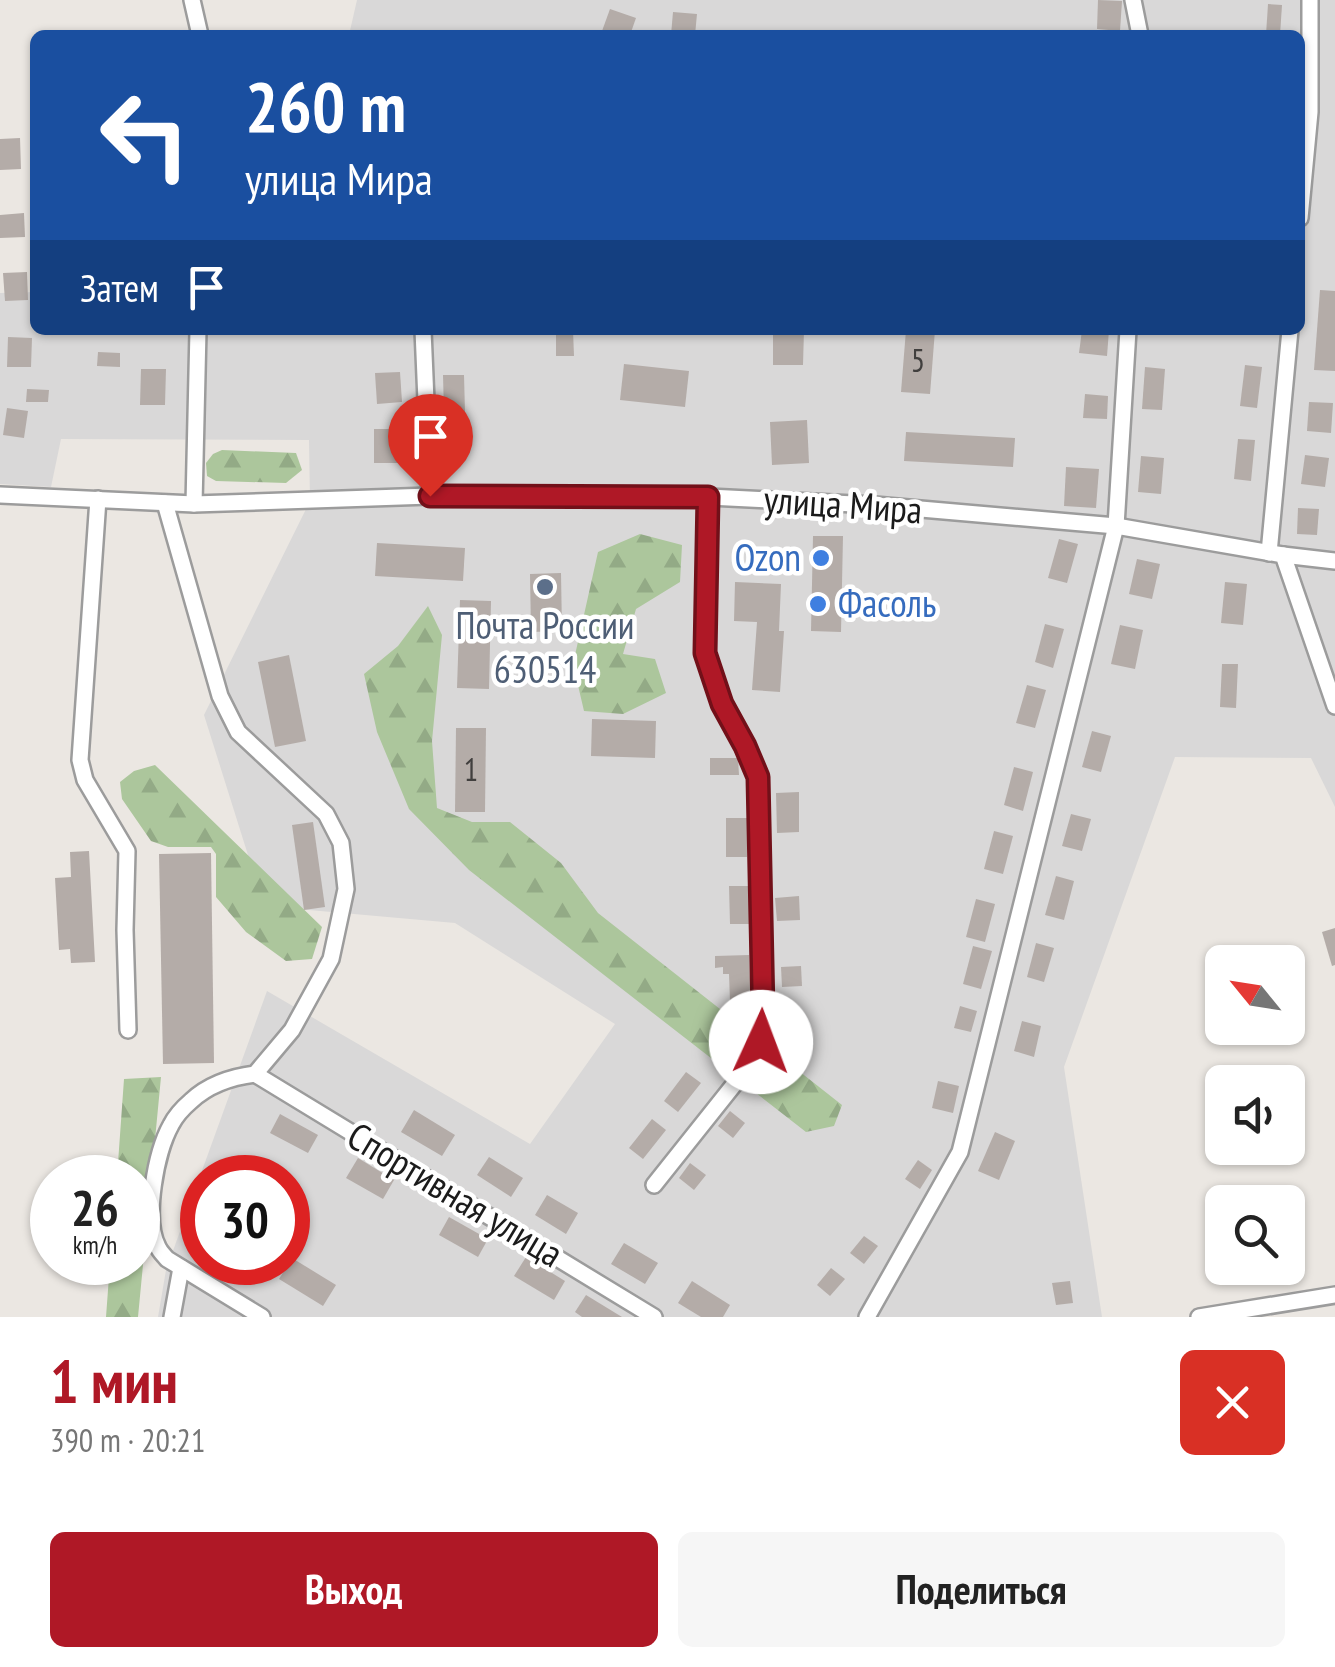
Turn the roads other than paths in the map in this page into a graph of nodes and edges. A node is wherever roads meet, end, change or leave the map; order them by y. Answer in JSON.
{"nodes":[{"id":1,"x":192,"y":0,"type":"edge"},
{"id":2,"x":1133,"y":0,"type":"edge"},
{"id":3,"x":1310,"y":0,"type":"edge"},
{"id":4,"x":199,"y":30,"type":"edge"},
{"id":5,"x":1139,"y":30,"type":"edge"},
{"id":6,"x":1305,"y":165,"type":"edge"},
{"id":7,"x":198,"y":335,"type":"edge"},
{"id":8,"x":423,"y":335,"type":"edge"},
{"id":9,"x":1128,"y":335,"type":"edge"},
{"id":10,"x":1290,"y":335,"type":"edge"},
{"id":11,"x":0,"y":495,"type":"edge"},
{"id":12,"x":430,"y":496,"type":"junction"},
{"id":13,"x":708,"y":497,"type":"junction"},
{"id":14,"x":98,"y":499,"type":"junction"},
{"id":15,"x":165,"y":503,"type":"junction"},
{"id":16,"x":194,"y":504,"type":"junction"},
{"id":17,"x":1116,"y":526,"type":"junction"},
{"id":18,"x":1276,"y":554,"type":"junction"},
{"id":19,"x":1335,"y":561,"type":"edge"},
{"id":20,"x":1335,"y":706,"type":"edge"},
{"id":21,"x":128,"y":1030,"type":"dead end"},
{"id":22,"x":255,"y":1074,"type":"junction"},
{"id":23,"x":654,"y":1185,"type":"dead end"},
{"id":24,"x":180,"y":1267,"type":"edge"},
{"id":25,"x":180,"y":1273,"type":"edge"},
{"id":26,"x":209,"y":1285,"type":"edge"},
{"id":27,"x":1335,"y":1295,"type":"edge"},
{"id":28,"x":172,"y":1317,"type":"edge"},
{"id":29,"x":262,"y":1317,"type":"edge"},
{"id":30,"x":654,"y":1317,"type":"edge"},
{"id":31,"x":866,"y":1317,"type":"edge"},
{"id":32,"x":1199,"y":1317,"type":"edge"}],
"edges":[{"from":1,"to":4,"type":"street"},
{"from":2,"to":5,"type":"street"},
{"from":3,"to":6,"type":"street"},
{"from":7,"to":16,"type":"street"},
{"from":8,"to":12,"type":"street"},
{"from":9,"to":17,"type":"street"},
{"from":10,"to":18,"type":"street"},
{"from":11,"to":14,"type":"street","name":"улица Мира"},
{"from":12,"to":13,"type":"street","name":"улица Мира"},
{"from":12,"to":16,"type":"street","name":"улица Мира"},
{"from":13,"to":17,"type":"street","name":"улица Мира"},
{"from":13,"to":23,"type":"street"},
{"from":14,"to":15,"type":"street","name":"улица Мира"},
{"from":14,"to":21,"type":"street"},
{"from":15,"to":16,"type":"street","name":"улица Мира"},
{"from":15,"to":22,"type":"street"},
{"from":17,"to":18,"type":"street","name":"улица Мира"},
{"from":17,"to":31,"type":"street"},
{"from":18,"to":19,"type":"street","name":"улица Мира"},
{"from":18,"to":20,"type":"street"},
{"from":22,"to":24,"type":"street"},
{"from":22,"to":30,"type":"street","name":"Спортивная улица"},
{"from":25,"to":28,"type":"street"},
{"from":26,"to":29,"type":"street"},
{"from":27,"to":32,"type":"street"}]}
